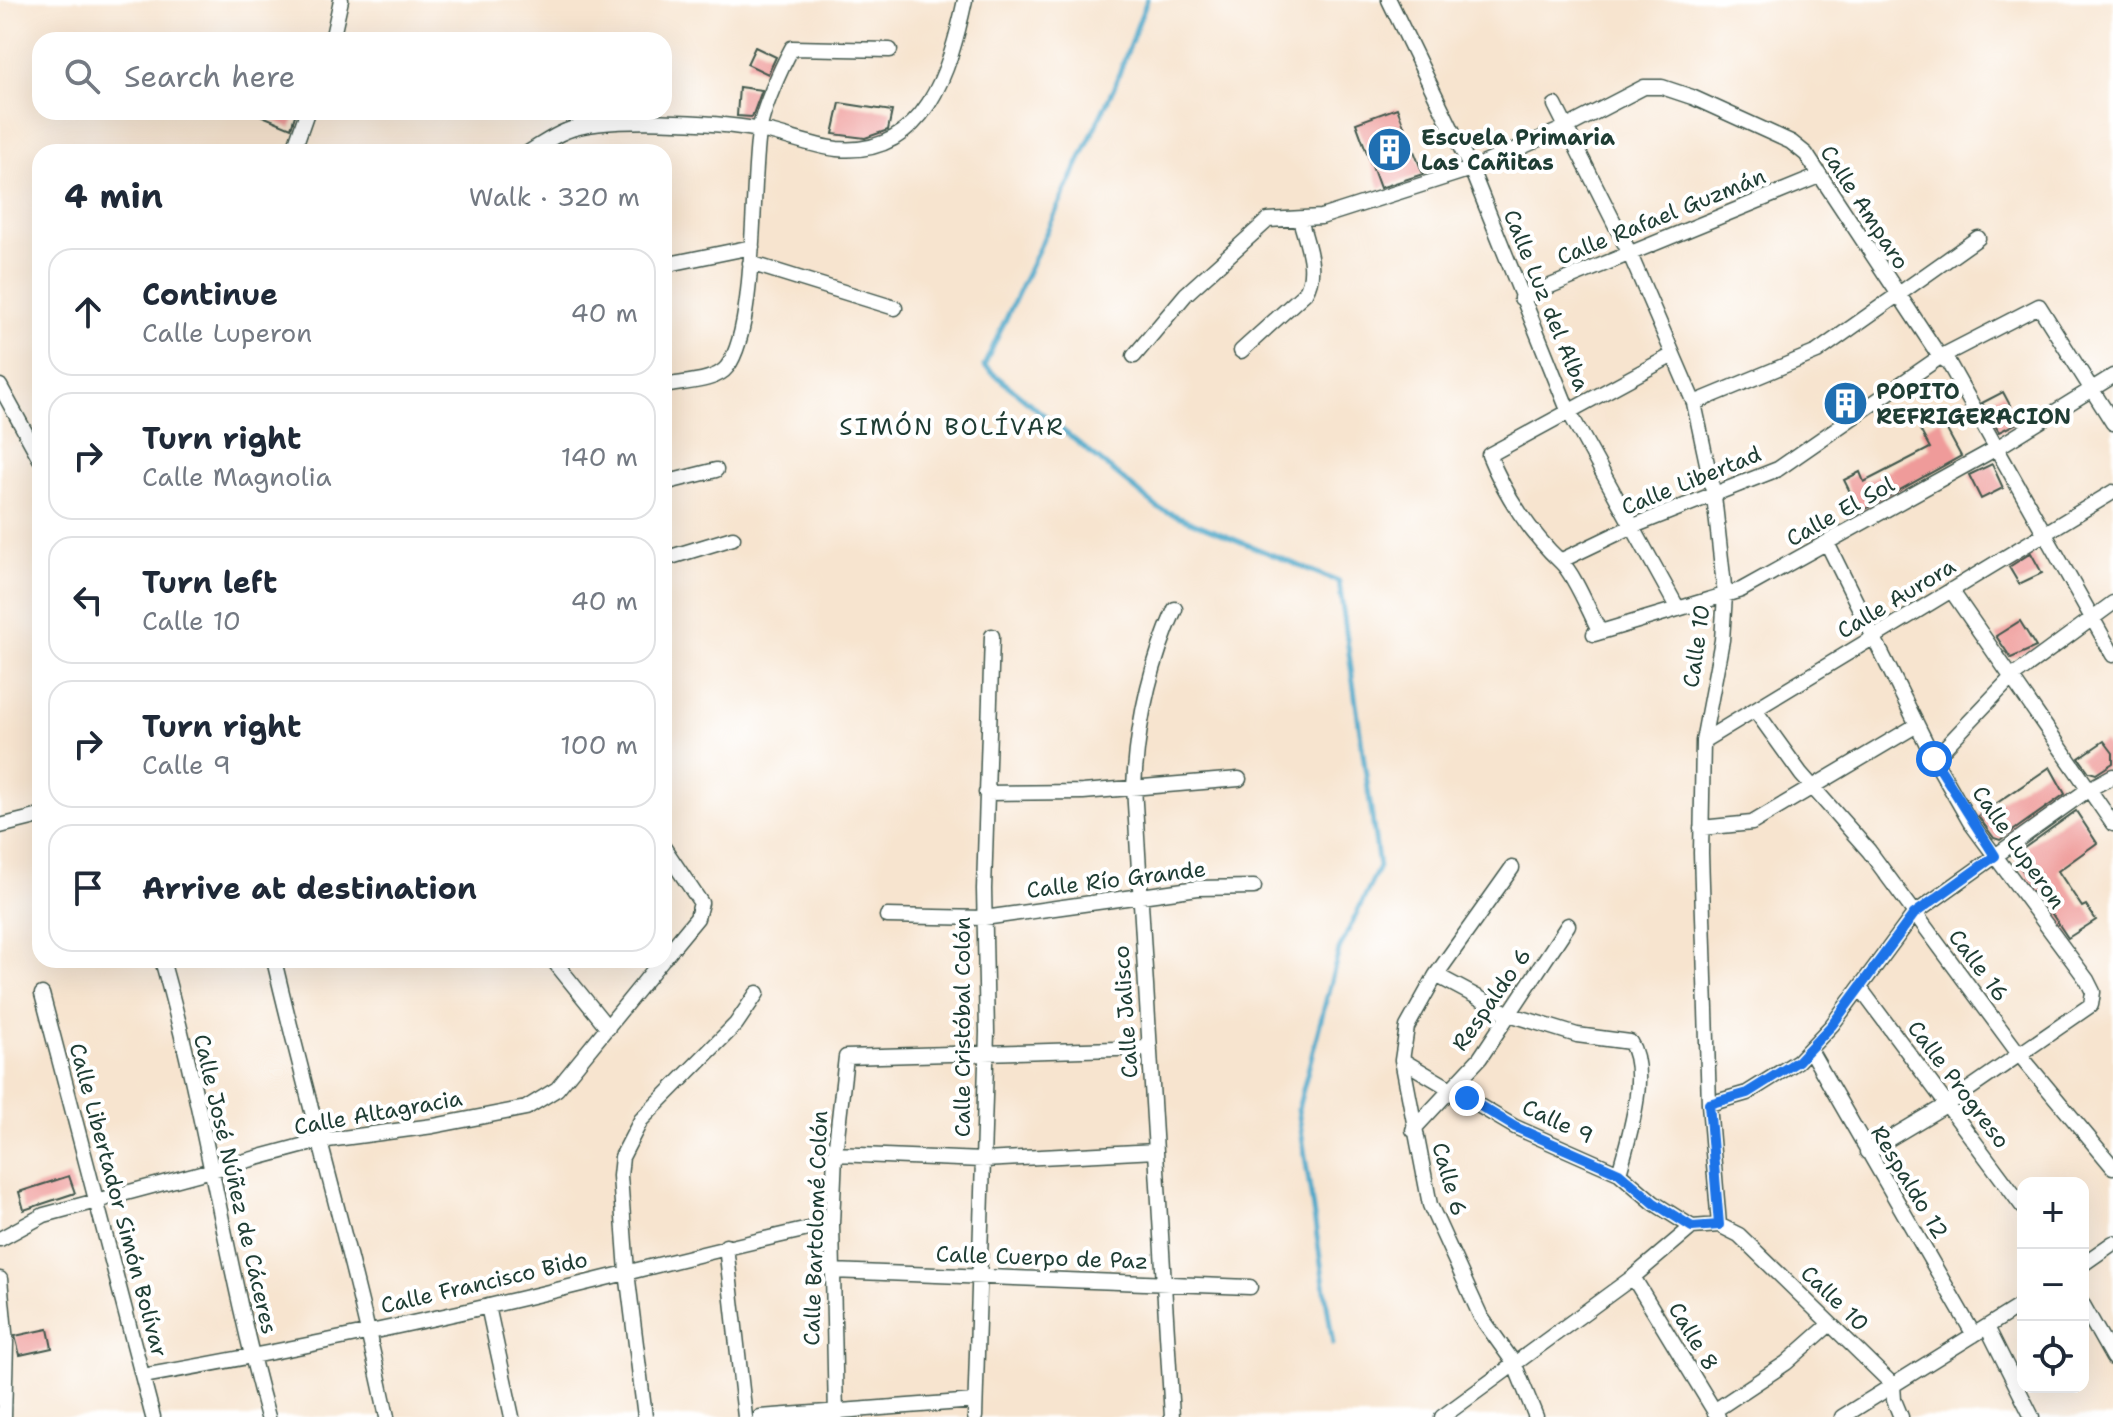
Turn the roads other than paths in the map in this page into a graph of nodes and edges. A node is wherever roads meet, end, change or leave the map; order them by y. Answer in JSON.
{"nodes":[{"id":1,"x":341,"y":0,"type":"edge"},
{"id":2,"x":965,"y":0,"type":"edge"},
{"id":3,"x":1389,"y":0,"type":"edge"},
{"id":4,"x":334,"y":32,"type":"edge"},
{"id":5,"x":890,"y":50,"type":"dead end"},
{"id":6,"x":1555,"y":105,"type":"dead end"},
{"id":7,"x":304,"y":120,"type":"edge"},
{"id":8,"x":1565,"y":128,"type":"junction"},
{"id":9,"x":759,"y":130,"type":"junction"},
{"id":10,"x":296,"y":144,"type":"edge"},
{"id":11,"x":543,"y":144,"type":"edge"},
{"id":12,"x":1471,"y":169,"type":"junction"},
{"id":13,"x":1819,"y":176,"type":"junction"},
{"id":14,"x":1300,"y":219,"type":"junction"},
{"id":15,"x":1978,"y":238,"type":"dead end"},
{"id":16,"x":752,"y":247,"type":"junction"},
{"id":17,"x":1629,"y":252,"type":"junction"},
{"id":18,"x":672,"y":263,"type":"edge"},
{"id":19,"x":750,"y":263,"type":"junction"},
{"id":20,"x":1897,"y":296,"type":"junction"},
{"id":21,"x":1521,"y":298,"type":"junction"},
{"id":22,"x":895,"y":308,"type":"dead end"},
{"id":23,"x":1241,"y":351,"type":"dead end"},
{"id":24,"x":1134,"y":356,"type":"dead end"},
{"id":25,"x":1671,"y":356,"type":"junction"},
{"id":26,"x":1940,"y":357,"type":"junction"},
{"id":27,"x":2113,"y":376,"type":"edge"},
{"id":28,"x":672,"y":384,"type":"edge"},
{"id":29,"x":0,"y":386,"type":"edge"},
{"id":30,"x":2091,"y":390,"type":"junction"},
{"id":31,"x":1694,"y":403,"type":"junction"},
{"id":32,"x":1568,"y":410,"type":"junction"},
{"id":33,"x":2113,"y":423,"type":"edge"},
{"id":34,"x":32,"y":444,"type":"edge"},
{"id":35,"x":1995,"y":449,"type":"junction"},
{"id":36,"x":716,"y":470,"type":"dead end"},
{"id":37,"x":672,"y":481,"type":"edge"},
{"id":38,"x":2113,"y":492,"type":"edge"},
{"id":39,"x":1714,"y":496,"type":"junction"},
{"id":40,"x":1631,"y":527,"type":"junction"},
{"id":41,"x":2044,"y":535,"type":"junction"},
{"id":42,"x":733,"y":538,"type":"dead end"},
{"id":43,"x":1828,"y":545,"type":"junction"},
{"id":44,"x":672,"y":557,"type":"edge"},
{"id":45,"x":1560,"y":561,"type":"junction"},
{"id":46,"x":1951,"y":590,"type":"junction"},
{"id":47,"x":1725,"y":595,"type":"junction"},
{"id":48,"x":2113,"y":603,"type":"edge"},
{"id":49,"x":1175,"y":609,"type":"dead end"},
{"id":50,"x":1678,"y":609,"type":"junction"},
{"id":51,"x":2091,"y":617,"type":"junction"},
{"id":52,"x":992,"y":636,"type":"dead end"},
{"id":53,"x":1872,"y":638,"type":"junction"},
{"id":54,"x":2113,"y":655,"type":"edge"},
{"id":55,"x":2011,"y":678,"type":"junction"},
{"id":56,"x":1755,"y":710,"type":"junction"},
{"id":57,"x":1917,"y":725,"type":"junction"},
{"id":58,"x":1703,"y":741,"type":"junction"},
{"id":59,"x":1934,"y":759,"type":"junction"},
{"id":60,"x":2113,"y":776,"type":"edge"},
{"id":61,"x":1239,"y":779,"type":"dead end"},
{"id":62,"x":1134,"y":787,"type":"junction"},
{"id":63,"x":1815,"y":788,"type":"junction"},
{"id":64,"x":2089,"y":789,"type":"junction"},
{"id":65,"x":986,"y":793,"type":"junction"},
{"id":66,"x":32,"y":818,"type":"edge"},
{"id":67,"x":2113,"y":824,"type":"edge"},
{"id":68,"x":0,"y":826,"type":"edge"},
{"id":69,"x":1701,"y":828,"type":"junction"},
{"id":70,"x":1995,"y":856,"type":"junction"},
{"id":71,"x":672,"y":860,"type":"edge"},
{"id":72,"x":1512,"y":868,"type":"dead end"},
{"id":73,"x":1254,"y":887,"type":"dead end"},
{"id":74,"x":1138,"y":896,"type":"junction"},
{"id":75,"x":1914,"y":914,"type":"junction"},
{"id":76,"x":887,"y":916,"type":"dead end"},
{"id":77,"x":984,"y":918,"type":"junction"},
{"id":78,"x":1568,"y":925,"type":"dead end"},
{"id":79,"x":672,"y":948,"type":"edge"},
{"id":80,"x":164,"y":968,"type":"edge"},
{"id":81,"x":276,"y":968,"type":"edge"},
{"id":82,"x":559,"y":968,"type":"edge"},
{"id":83,"x":656,"y":968,"type":"edge"},
{"id":84,"x":1436,"y":975,"type":"junction"},
{"id":85,"x":1860,"y":988,"type":"junction"},
{"id":86,"x":757,"y":993,"type":"dead end"},
{"id":87,"x":42,"y":994,"type":"dead end"},
{"id":88,"x":1509,"y":1014,"type":"junction"},
{"id":89,"x":608,"y":1028,"type":"junction"},
{"id":90,"x":1150,"y":1048,"type":"junction"},
{"id":91,"x":1810,"y":1050,"type":"junction"},
{"id":92,"x":2019,"y":1054,"type":"junction"},
{"id":93,"x":986,"y":1055,"type":"junction"},
{"id":94,"x":1402,"y":1060,"type":"junction"},
{"id":95,"x":1453,"y":1087,"type":"junction"},
{"id":96,"x":1709,"y":1104,"type":"junction"},
{"id":97,"x":1946,"y":1105,"type":"junction"},
{"id":98,"x":1413,"y":1130,"type":"junction"},
{"id":99,"x":320,"y":1141,"type":"junction"},
{"id":100,"x":1156,"y":1151,"type":"junction"},
{"id":101,"x":1867,"y":1152,"type":"junction"},
{"id":102,"x":835,"y":1154,"type":"junction"},
{"id":103,"x":983,"y":1160,"type":"junction"},
{"id":104,"x":2113,"y":1167,"type":"edge"},
{"id":105,"x":213,"y":1170,"type":"junction"},
{"id":106,"x":1619,"y":1173,"type":"junction"},
{"id":107,"x":2017,"y":1199,"type":"edge"},
{"id":108,"x":96,"y":1202,"type":"junction"},
{"id":109,"x":832,"y":1224,"type":"junction"},
{"id":110,"x":1719,"y":1225,"type":"junction"},
{"id":111,"x":1692,"y":1227,"type":"junction"},
{"id":112,"x":0,"y":1239,"type":"edge"},
{"id":113,"x":2113,"y":1243,"type":"edge"},
{"id":114,"x":726,"y":1246,"type":"junction"},
{"id":115,"x":2089,"y":1260,"type":"edge"},
{"id":116,"x":832,"y":1271,"type":"junction"},
{"id":117,"x":627,"y":1272,"type":"junction"},
{"id":118,"x":1633,"y":1277,"type":"junction"},
{"id":119,"x":978,"y":1278,"type":"junction"},
{"id":120,"x":0,"y":1279,"type":"edge"},
{"id":121,"x":1164,"y":1283,"type":"junction"},
{"id":122,"x":1250,"y":1287,"type":"dead end"},
{"id":123,"x":488,"y":1306,"type":"junction"},
{"id":124,"x":2017,"y":1308,"type":"edge"},
{"id":125,"x":2089,"y":1316,"type":"edge"},
{"id":126,"x":1830,"y":1324,"type":"junction"},
{"id":127,"x":371,"y":1331,"type":"junction"},
{"id":128,"x":1981,"y":1331,"type":"junction"},
{"id":129,"x":251,"y":1357,"type":"junction"},
{"id":130,"x":2113,"y":1358,"type":"edge"},
{"id":131,"x":1514,"y":1363,"type":"junction"},
{"id":132,"x":143,"y":1376,"type":"junction"},
{"id":133,"x":1893,"y":1385,"type":"junction"},
{"id":134,"x":975,"y":1401,"type":"junction"},
{"id":135,"x":1716,"y":1414,"type":"edge"},
{"id":136,"x":836,"y":1415,"type":"edge"},
{"id":137,"x":4,"y":1417,"type":"edge"},
{"id":138,"x":153,"y":1417,"type":"edge"},
{"id":139,"x":268,"y":1417,"type":"edge"},
{"id":140,"x":387,"y":1417,"type":"edge"},
{"id":141,"x":512,"y":1417,"type":"edge"},
{"id":142,"x":645,"y":1417,"type":"edge"},
{"id":143,"x":745,"y":1417,"type":"edge"},
{"id":144,"x":760,"y":1417,"type":"edge"},
{"id":145,"x":975,"y":1417,"type":"edge"},
{"id":146,"x":1172,"y":1417,"type":"edge"},
{"id":147,"x":1442,"y":1417,"type":"edge"},
{"id":148,"x":1536,"y":1417,"type":"edge"},
{"id":149,"x":1842,"y":1417,"type":"edge"},
{"id":150,"x":1901,"y":1417,"type":"edge"},
{"id":151,"x":2032,"y":1417,"type":"edge"}],
"edges":[{"from":1,"to":4,"type":"street"},
{"from":2,"to":9,"type":"street"},
{"from":3,"to":12,"type":"street","name":"Calle Luz del Alba"},
{"from":5,"to":9,"type":"street"},
{"from":6,"to":8,"type":"street","name":"Calle 10"},
{"from":7,"to":10,"type":"street"},
{"from":8,"to":12,"type":"street","name":"Calle Amparo"},
{"from":8,"to":13,"type":"street","name":"Calle Amparo"},
{"from":8,"to":17,"type":"street","name":"Calle 10"},
{"from":9,"to":11,"type":"street"},
{"from":9,"to":16,"type":"street"},
{"from":12,"to":14,"type":"street","name":"Calle Amparo"},
{"from":12,"to":21,"type":"street","name":"Calle Luz del Alba"},
{"from":13,"to":17,"type":"street","name":"Calle Rafael Guzmán"},
{"from":13,"to":20,"type":"street","name":"Calle Amparo"},
{"from":14,"to":23,"type":"street"},
{"from":14,"to":24,"type":"street","name":"Calle Amparo"},
{"from":15,"to":20,"type":"street"},
{"from":16,"to":18,"type":"street"},
{"from":16,"to":19,"type":"street"},
{"from":17,"to":21,"type":"street","name":"Calle Rafael Guzmán"},
{"from":17,"to":25,"type":"street","name":"Calle 10"},
{"from":19,"to":22,"type":"street"},
{"from":19,"to":28,"type":"street"},
{"from":20,"to":26,"type":"street","name":"Calle Amparo"},
{"from":20,"to":31,"type":"street"},
{"from":21,"to":32,"type":"street","name":"Calle Luz del Alba"},
{"from":25,"to":31,"type":"street","name":"Calle 10"},
{"from":25,"to":32,"type":"street"},
{"from":26,"to":30,"type":"street","name":"Calle Libertad"},
{"from":26,"to":35,"type":"street","name":"Calle Amparo"},
{"from":26,"to":39,"type":"street","name":"Calle Libertad"},
{"from":27,"to":30,"type":"street","name":"Calle El Sol"},
{"from":29,"to":34,"type":"street"},
{"from":30,"to":33,"type":"street"},
{"from":30,"to":35,"type":"street","name":"Calle El Sol"},
{"from":31,"to":39,"type":"street","name":"Calle 10"},
{"from":32,"to":40,"type":"street","name":"Calle Luz del Alba"},
{"from":32,"to":45,"type":"street"},
{"from":35,"to":41,"type":"street","name":"Calle Amparo"},
{"from":35,"to":43,"type":"street","name":"Calle El Sol"},
{"from":36,"to":37,"type":"street"},
{"from":38,"to":41,"type":"street","name":"Calle Aurora"},
{"from":39,"to":40,"type":"street","name":"Calle Libertad"},
{"from":39,"to":47,"type":"street","name":"Calle 10"},
{"from":40,"to":45,"type":"street","name":"Calle Libertad"},
{"from":40,"to":50,"type":"street","name":"Calle Luz del Alba"},
{"from":41,"to":46,"type":"street","name":"Calle Aurora"},
{"from":41,"to":51,"type":"street","name":"Calle Amparo"},
{"from":42,"to":44,"type":"street"},
{"from":43,"to":47,"type":"street","name":"Calle El Sol"},
{"from":43,"to":53,"type":"street","name":"Calle Luperon"},
{"from":45,"to":50,"type":"street","name":"Calle El Sol"},
{"from":46,"to":53,"type":"street","name":"Calle Aurora"},
{"from":46,"to":55,"type":"street"},
{"from":47,"to":50,"type":"street","name":"Calle El Sol"},
{"from":47,"to":58,"type":"street","name":"Calle 10"},
{"from":48,"to":51,"type":"street"},
{"from":49,"to":62,"type":"street","name":"Calle Jalisco"},
{"from":51,"to":54,"type":"street","name":"Calle Amparo"},
{"from":51,"to":55,"type":"street"},
{"from":52,"to":65,"type":"street","name":"Calle Cristóbal Colón"},
{"from":53,"to":56,"type":"street","name":"Calle Aurora"},
{"from":53,"to":57,"type":"street","name":"Calle Luperon"},
{"from":55,"to":59,"type":"street"},
{"from":55,"to":64,"type":"street"},
{"from":56,"to":58,"type":"street","name":"Calle Aurora"},
{"from":56,"to":63,"type":"street","name":"Calle 16"},
{"from":57,"to":59,"type":"street","name":"Calle Luperon"},
{"from":57,"to":63,"type":"street"},
{"from":58,"to":69,"type":"street","name":"Calle 10"},
{"from":59,"to":70,"type":"street","name":"Calle Luperon"},
{"from":60,"to":64,"type":"street"},
{"from":61,"to":62,"type":"street"},
{"from":62,"to":65,"type":"street"},
{"from":62,"to":74,"type":"street","name":"Calle Jalisco"},
{"from":63,"to":69,"type":"street"},
{"from":63,"to":75,"type":"street","name":"Calle 16"},
{"from":64,"to":67,"type":"street"},
{"from":64,"to":70,"type":"street"},
{"from":65,"to":77,"type":"street","name":"Calle Cristóbal Colón"},
{"from":66,"to":68,"type":"street"},
{"from":69,"to":96,"type":"street","name":"Calle 10"},
{"from":70,"to":75,"type":"street"},
{"from":70,"to":92,"type":"street","name":"Calle Luperon"},
{"from":71,"to":79,"type":"street","name":"Calle Altagracia"},
{"from":72,"to":84,"type":"street","name":"Calle 6"},
{"from":73,"to":74,"type":"street","name":"Calle Río Grande"},
{"from":74,"to":77,"type":"street","name":"Calle Río Grande"},
{"from":74,"to":90,"type":"street","name":"Calle Jalisco"},
{"from":75,"to":85,"type":"street"},
{"from":75,"to":92,"type":"street","name":"Calle 16"},
{"from":76,"to":77,"type":"street","name":"Calle Río Grande"},
{"from":77,"to":93,"type":"street","name":"Calle Cristóbal Colón"},
{"from":78,"to":88,"type":"street","name":"Respaldo 6"},
{"from":80,"to":105,"type":"street","name":"Calle José Núñez de Cáceres"},
{"from":81,"to":99,"type":"street"},
{"from":82,"to":89,"type":"street"},
{"from":83,"to":89,"type":"street","name":"Calle Altagracia"},
{"from":84,"to":88,"type":"street"},
{"from":84,"to":94,"type":"street","name":"Calle 6"},
{"from":85,"to":91,"type":"street"},
{"from":85,"to":97,"type":"street","name":"Calle Progreso"},
{"from":86,"to":117,"type":"street"},
{"from":87,"to":108,"type":"street","name":"Calle Libertador Simón Bolívar"},
{"from":88,"to":95,"type":"street","name":"Respaldo 6"},
{"from":88,"to":106,"type":"street"},
{"from":89,"to":99,"type":"street","name":"Calle Altagracia"},
{"from":90,"to":93,"type":"street","name":"Calle Bartolomé Colón"},
{"from":90,"to":100,"type":"street","name":"Calle Jalisco"},
{"from":91,"to":96,"type":"street"},
{"from":91,"to":101,"type":"street","name":"Respaldo 12"},
{"from":92,"to":97,"type":"street"},
{"from":92,"to":104,"type":"street","name":"Calle 16"},
{"from":93,"to":102,"type":"street","name":"Calle Bartolomé Colón"},
{"from":93,"to":103,"type":"street","name":"Calle Cristóbal Colón"},
{"from":94,"to":95,"type":"street","name":"Calle 9"},
{"from":94,"to":98,"type":"street","name":"Calle 6"},
{"from":95,"to":98,"type":"street","name":"Respaldo 6"},
{"from":95,"to":106,"type":"street","name":"Calle 9"},
{"from":96,"to":110,"type":"street","name":"Calle 10"},
{"from":97,"to":101,"type":"street"},
{"from":97,"to":107,"type":"street","name":"Calle Progreso"},
{"from":98,"to":131,"type":"street","name":"Calle 6"},
{"from":99,"to":105,"type":"street","name":"Calle Altagracia"},
{"from":99,"to":127,"type":"street"},
{"from":100,"to":103,"type":"street"},
{"from":100,"to":121,"type":"street","name":"Calle Jalisco"},
{"from":101,"to":128,"type":"street","name":"Respaldo 12"},
{"from":102,"to":103,"type":"street"},
{"from":102,"to":109,"type":"street","name":"Calle Bartolomé Colón"},
{"from":103,"to":119,"type":"street","name":"Calle Cristóbal Colón"},
{"from":105,"to":108,"type":"street","name":"Calle Altagracia"},
{"from":105,"to":129,"type":"street","name":"Calle José Núñez de Cáceres"},
{"from":106,"to":111,"type":"street","name":"Calle 9"},
{"from":108,"to":112,"type":"street","name":"Calle Altagracia"},
{"from":108,"to":132,"type":"street","name":"Calle Libertador Simón Bolívar"},
{"from":109,"to":114,"type":"street","name":"Calle Francisco Bido"},
{"from":109,"to":116,"type":"street","name":"Calle Bartolomé Colón"},
{"from":110,"to":111,"type":"street"},
{"from":110,"to":126,"type":"street","name":"Calle 10"},
{"from":111,"to":118,"type":"street"},
{"from":113,"to":115,"type":"street"},
{"from":114,"to":117,"type":"street","name":"Calle Francisco Bido"},
{"from":114,"to":143,"type":"street"},
{"from":116,"to":119,"type":"street","name":"Calle Cuerpo de Paz"},
{"from":116,"to":136,"type":"street","name":"Calle Bartolomé Colón"},
{"from":117,"to":123,"type":"street","name":"Calle Francisco Bido"},
{"from":117,"to":142,"type":"street"},
{"from":118,"to":131,"type":"street"},
{"from":118,"to":135,"type":"street","name":"Calle 8"},
{"from":119,"to":121,"type":"street","name":"Calle Cuerpo de Paz"},
{"from":119,"to":134,"type":"street","name":"Calle Cristóbal Colón"},
{"from":120,"to":137,"type":"street"},
{"from":121,"to":122,"type":"street","name":"Calle Cuerpo de Paz"},
{"from":121,"to":146,"type":"street","name":"Calle Jalisco"},
{"from":123,"to":127,"type":"street","name":"Calle Francisco Bido"},
{"from":123,"to":141,"type":"street"},
{"from":124,"to":128,"type":"street"},
{"from":125,"to":130,"type":"street"},
{"from":126,"to":133,"type":"street","name":"Calle 10"},
{"from":126,"to":135,"type":"street"},
{"from":127,"to":129,"type":"street","name":"Calle Francisco Bido"},
{"from":127,"to":140,"type":"street"},
{"from":128,"to":133,"type":"street"},
{"from":128,"to":151,"type":"street","name":"Respaldo 12"},
{"from":129,"to":132,"type":"street","name":"Calle Francisco Bido"},
{"from":129,"to":139,"type":"street","name":"Calle José Núñez de Cáceres"},
{"from":131,"to":147,"type":"street"},
{"from":131,"to":148,"type":"street","name":"Calle 6"},
{"from":132,"to":138,"type":"street","name":"Calle Libertador Simón Bolívar"},
{"from":133,"to":149,"type":"street"},
{"from":133,"to":150,"type":"street"},
{"from":134,"to":136,"type":"street"},
{"from":134,"to":145,"type":"street","name":"Calle Cristóbal Colón"},
{"from":136,"to":144,"type":"street"}]}
